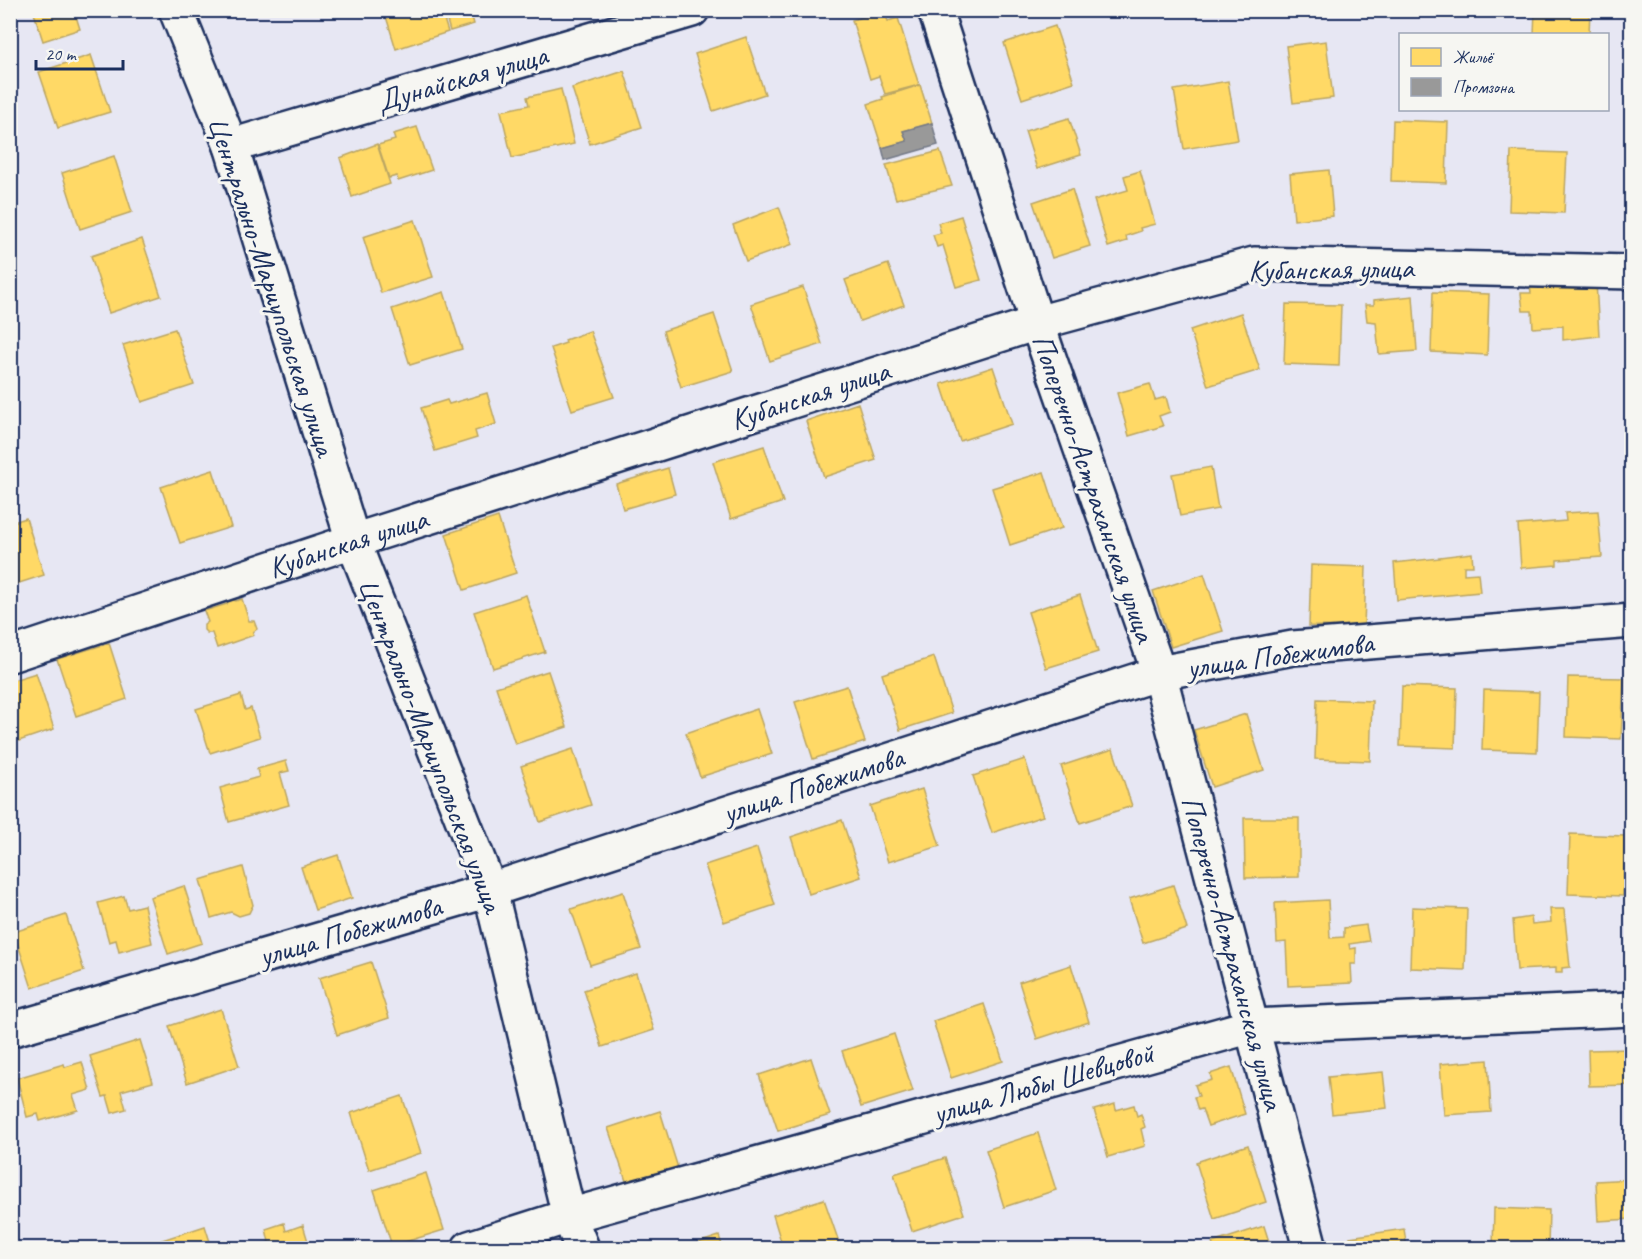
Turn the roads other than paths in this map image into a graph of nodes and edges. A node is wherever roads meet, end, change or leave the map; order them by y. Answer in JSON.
{"nodes":[{"id":1,"x":176,"y":10,"type":"edge"},
{"id":2,"x":692,"y":10,"type":"edge"},
{"id":3,"x":935,"y":10,"type":"edge"},
{"id":4,"x":231,"y":146,"type":"junction"},
{"id":5,"x":1632,"y":272,"type":"edge"},
{"id":6,"x":1036,"y":323,"type":"junction"},
{"id":7,"x":353,"y":541,"type":"junction"},
{"id":8,"x":1632,"y":621,"type":"edge"},
{"id":9,"x":10,"y":655,"type":"edge"},
{"id":10,"x":1159,"y":673,"type":"junction"},
{"id":11,"x":490,"y":891,"type":"junction"},
{"id":12,"x":1632,"y":1009,"type":"edge"},
{"id":13,"x":1252,"y":1026,"type":"junction"},
{"id":14,"x":10,"y":1030,"type":"edge"},
{"id":15,"x":569,"y":1216,"type":"junction"},
{"id":16,"x":469,"y":1248,"type":"edge"},
{"id":17,"x":582,"y":1248,"type":"edge"},
{"id":18,"x":1310,"y":1248,"type":"edge"}],
"edges":[{"from":1,"to":4,"type":"street","name":"Центрально-Мариупольская улица"},
{"from":2,"to":4,"type":"street","name":"Дунайская улица"},
{"from":3,"to":6,"type":"street","name":"Поперечно-Астраханская улица"},
{"from":4,"to":7,"type":"street","name":"Центрально-Мариупольская улица"},
{"from":5,"to":6,"type":"street","name":"Кубанская улица"},
{"from":6,"to":7,"type":"street","name":"Кубанская улица"},
{"from":6,"to":10,"type":"street","name":"Поперечно-Астраханская улица"},
{"from":7,"to":9,"type":"street","name":"Кубанская улица"},
{"from":7,"to":11,"type":"street","name":"Центрально-Мариупольская улица"},
{"from":8,"to":10,"type":"street","name":"улица Побежимова"},
{"from":10,"to":11,"type":"street","name":"улица Побежимова"},
{"from":10,"to":13,"type":"street","name":"Поперечно-Астраханская улица"},
{"from":11,"to":14,"type":"street","name":"улица Побежимова"},
{"from":11,"to":15,"type":"street","name":"Центрально-Мариупольская улица"},
{"from":12,"to":13,"type":"street","name":"улица Любы Шевцовой"},
{"from":13,"to":15,"type":"street","name":"улица Любы Шевцовой"},
{"from":13,"to":18,"type":"street","name":"Поперечно-Астраханская улица"},
{"from":15,"to":16,"type":"street","name":"улица Любы Шевцовой"},
{"from":15,"to":17,"type":"street","name":"Центрально-Мариупольская улица"}]}
